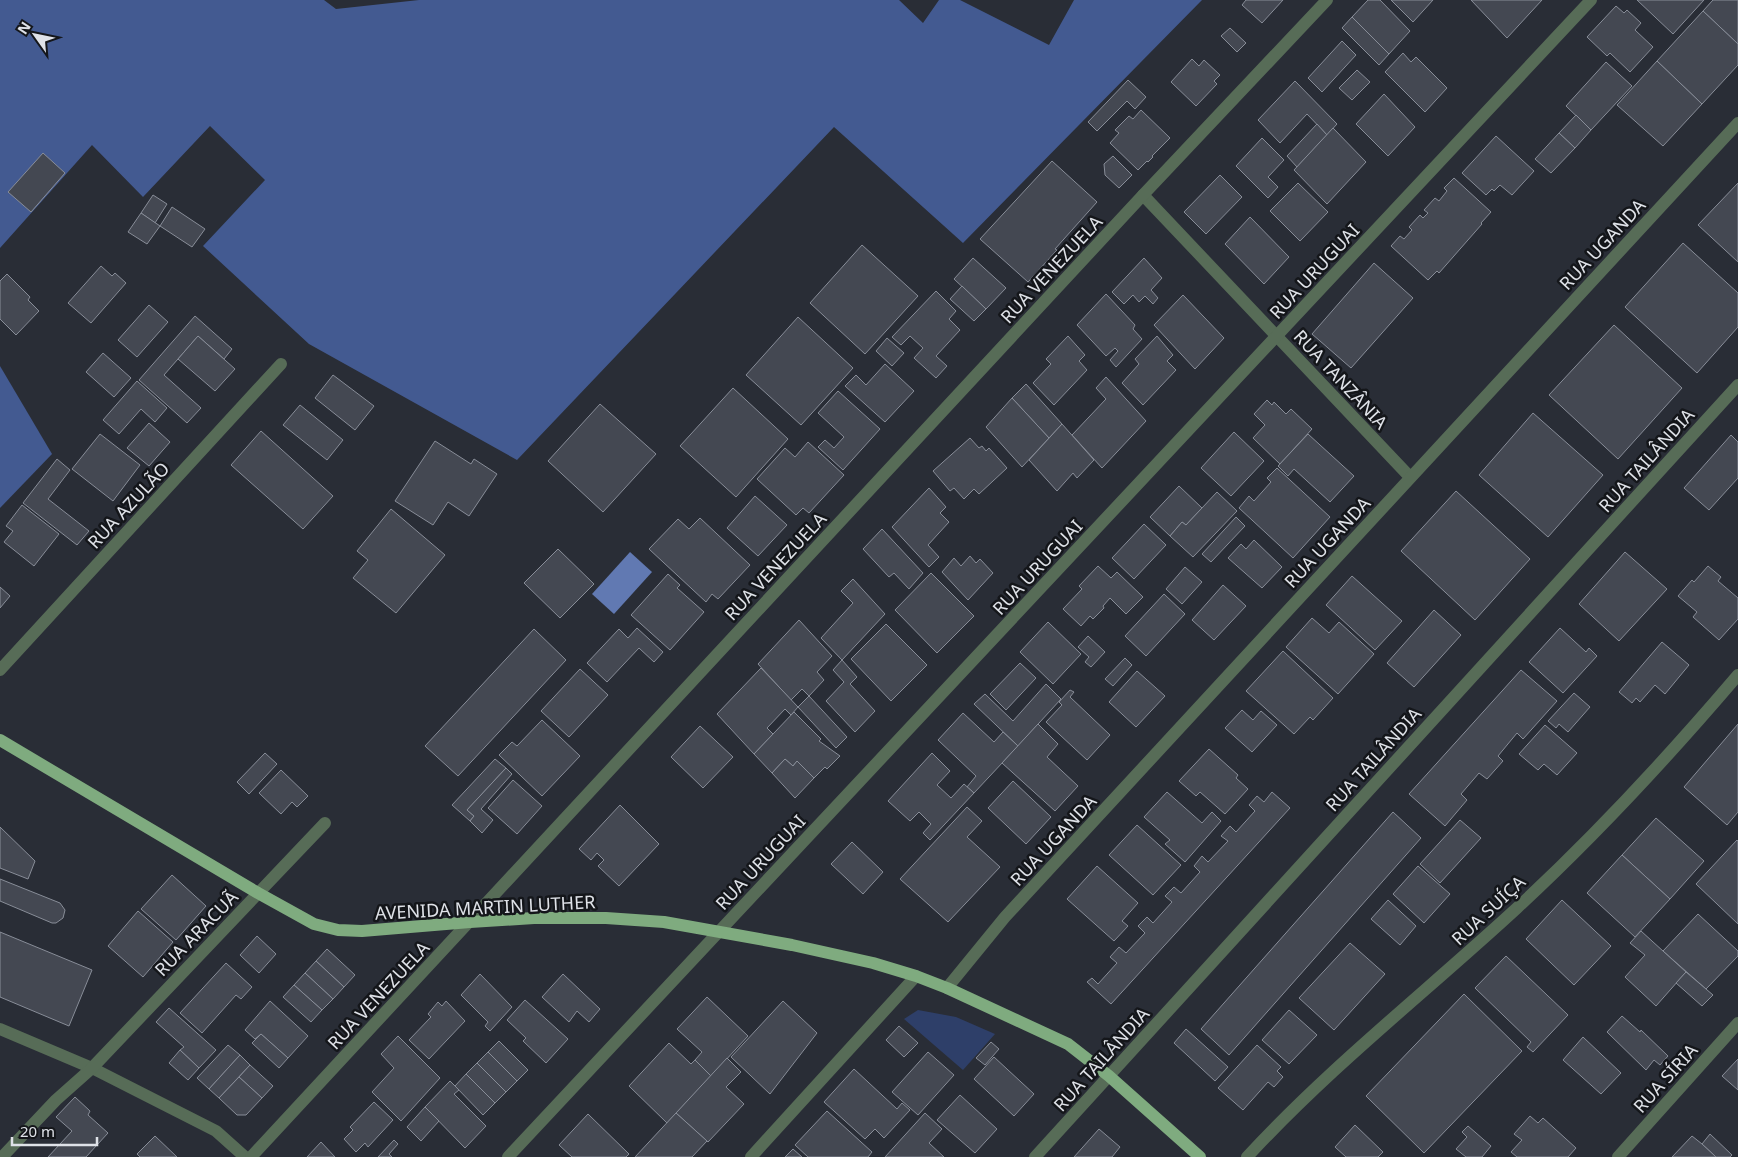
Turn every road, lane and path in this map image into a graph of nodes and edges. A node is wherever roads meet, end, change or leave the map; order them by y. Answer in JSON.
{"nodes":[{"id":1,"x":1327,"y":0,"type":"edge"},
{"id":2,"x":1591,"y":0,"type":"edge"},
{"id":3,"x":1738,"y":123,"type":"edge"},
{"id":4,"x":1143,"y":195,"type":"junction"},
{"id":5,"x":1277,"y":336,"type":"junction"},
{"id":6,"x":281,"y":364,"type":"dead end"},
{"id":7,"x":1738,"y":385,"type":"edge"},
{"id":8,"x":1410,"y":478,"type":"junction"},
{"id":9,"x":0,"y":670,"type":"edge"},
{"id":10,"x":1738,"y":675,"type":"edge"},
{"id":11,"x":0,"y":740,"type":"edge"},
{"id":12,"x":325,"y":823,"type":"dead end"},
{"id":13,"x":258,"y":893,"type":"junction"},
{"id":14,"x":470,"y":922,"type":"junction"},
{"id":15,"x":720,"y":931,"type":"junction"},
{"id":16,"x":916,"y":976,"type":"junction"},
{"id":17,"x":947,"y":988,"type":"junction"},
{"id":18,"x":1738,"y":1023,"type":"edge"},
{"id":19,"x":0,"y":1029,"type":"edge"},
{"id":20,"x":92,"y":1068,"type":"junction"},
{"id":21,"x":1109,"y":1076,"type":"junction"},
{"id":22,"x":2,"y":1157,"type":"edge"},
{"id":23,"x":245,"y":1157,"type":"edge"},
{"id":24,"x":250,"y":1157,"type":"edge"},
{"id":25,"x":508,"y":1157,"type":"edge"},
{"id":26,"x":752,"y":1157,"type":"edge"},
{"id":27,"x":1035,"y":1157,"type":"edge"},
{"id":28,"x":1200,"y":1157,"type":"edge"},
{"id":29,"x":1247,"y":1157,"type":"edge"},
{"id":30,"x":1618,"y":1157,"type":"edge"}],
"edges":[{"from":1,"to":4,"type":"street","name":"RUA VENEZUELA"},
{"from":2,"to":5,"type":"street","name":"RUA URUGUAI"},
{"from":3,"to":8,"type":"street","name":"RUA UGANDA"},
{"from":4,"to":5,"type":"street","name":"RUA TANZÂNIA"},
{"from":4,"to":14,"type":"street","name":"RUA VENEZUELA"},
{"from":5,"to":8,"type":"street","name":"RUA TANZÂNIA"},
{"from":5,"to":15,"type":"street","name":"RUA URUGUAI"},
{"from":6,"to":9,"type":"street","name":"RUA AZULÃO"},
{"from":7,"to":21,"type":"street","name":"RUA TAILÂNDIA"},
{"from":8,"to":17,"type":"street","name":"RUA UGANDA"},
{"from":10,"to":29,"type":"street","name":"RUA SUÍÇA"},
{"from":11,"to":13,"type":"main road","name":"AVENIDA MARTIN LUTHER"},
{"from":12,"to":13,"type":"street","name":"RUA ARACUÃ"},
{"from":13,"to":14,"type":"main road","name":"AVENIDA MARTIN LUTHER"},
{"from":13,"to":20,"type":"street","name":"RUA ARACUÃ"},
{"from":14,"to":15,"type":"main road","name":"AVENIDA MARTIN LUTHER"},
{"from":14,"to":24,"type":"street","name":"RUA VENEZUELA"},
{"from":15,"to":16,"type":"main road","name":"AVENIDA MARTIN LUTHER"},
{"from":15,"to":25,"type":"street","name":"RUA URUGUAI"},
{"from":16,"to":17,"type":"main road","name":"AVENIDA MARTIN LUTHER"},
{"from":16,"to":26,"type":"street"},
{"from":17,"to":21,"type":"main road","name":"AVENIDA MARTIN LUTHER"},
{"from":18,"to":30,"type":"street","name":"RUA SÍRIA"},
{"from":19,"to":20,"type":"street"},
{"from":20,"to":22,"type":"street","name":"RUA ARACUÃ"},
{"from":20,"to":23,"type":"street"},
{"from":21,"to":27,"type":"street","name":"RUA TAILÂNDIA"},
{"from":21,"to":28,"type":"main road","name":"AVENIDA MARTIN LUTHER"}]}
